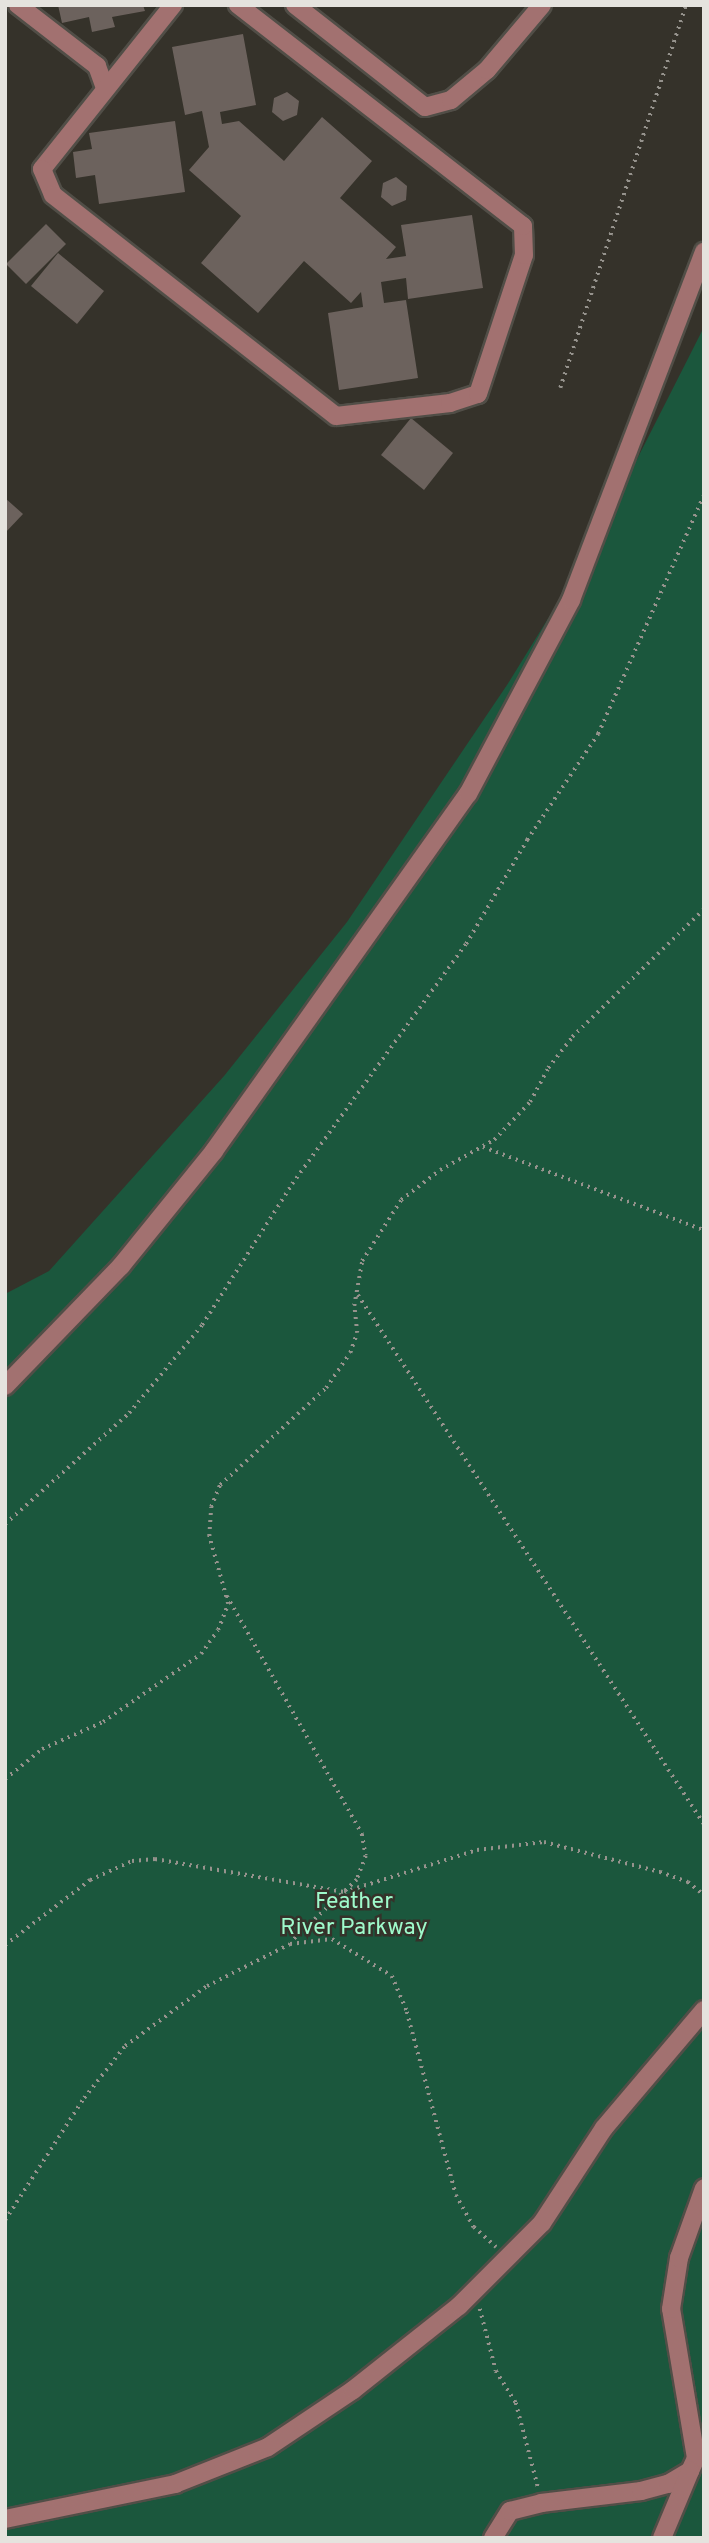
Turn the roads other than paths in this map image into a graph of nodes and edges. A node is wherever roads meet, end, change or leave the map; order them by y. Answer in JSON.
{"nodes":[{"id":1,"x":18,"y":5,"type":"edge"},
{"id":2,"x":173,"y":5,"type":"edge"},
{"id":3,"x":238,"y":5,"type":"edge"},
{"id":4,"x":295,"y":5,"type":"edge"},
{"id":5,"x":542,"y":5,"type":"edge"},
{"id":6,"x":106,"y":88,"type":"junction"},
{"id":7,"x":704,"y":251,"type":"edge"},
{"id":8,"x":5,"y":1386,"type":"edge"},
{"id":9,"x":704,"y":2010,"type":"edge"},
{"id":10,"x":704,"y":2188,"type":"edge"},
{"id":11,"x":690,"y":2471,"type":"junction"},
{"id":12,"x":5,"y":2519,"type":"edge"},
{"id":13,"x":493,"y":2538,"type":"edge"},
{"id":14,"x":662,"y":2538,"type":"edge"}],
"edges":[{"from":1,"to":6,"type":"lane"},
{"from":2,"to":6,"type":"lane"},
{"from":3,"to":6,"type":"lane"},
{"from":4,"to":5,"type":"lane"},
{"from":7,"to":8,"type":"lane"},
{"from":9,"to":12,"type":"lane"},
{"from":10,"to":11,"type":"lane"},
{"from":11,"to":13,"type":"lane"},
{"from":11,"to":14,"type":"lane"}]}
